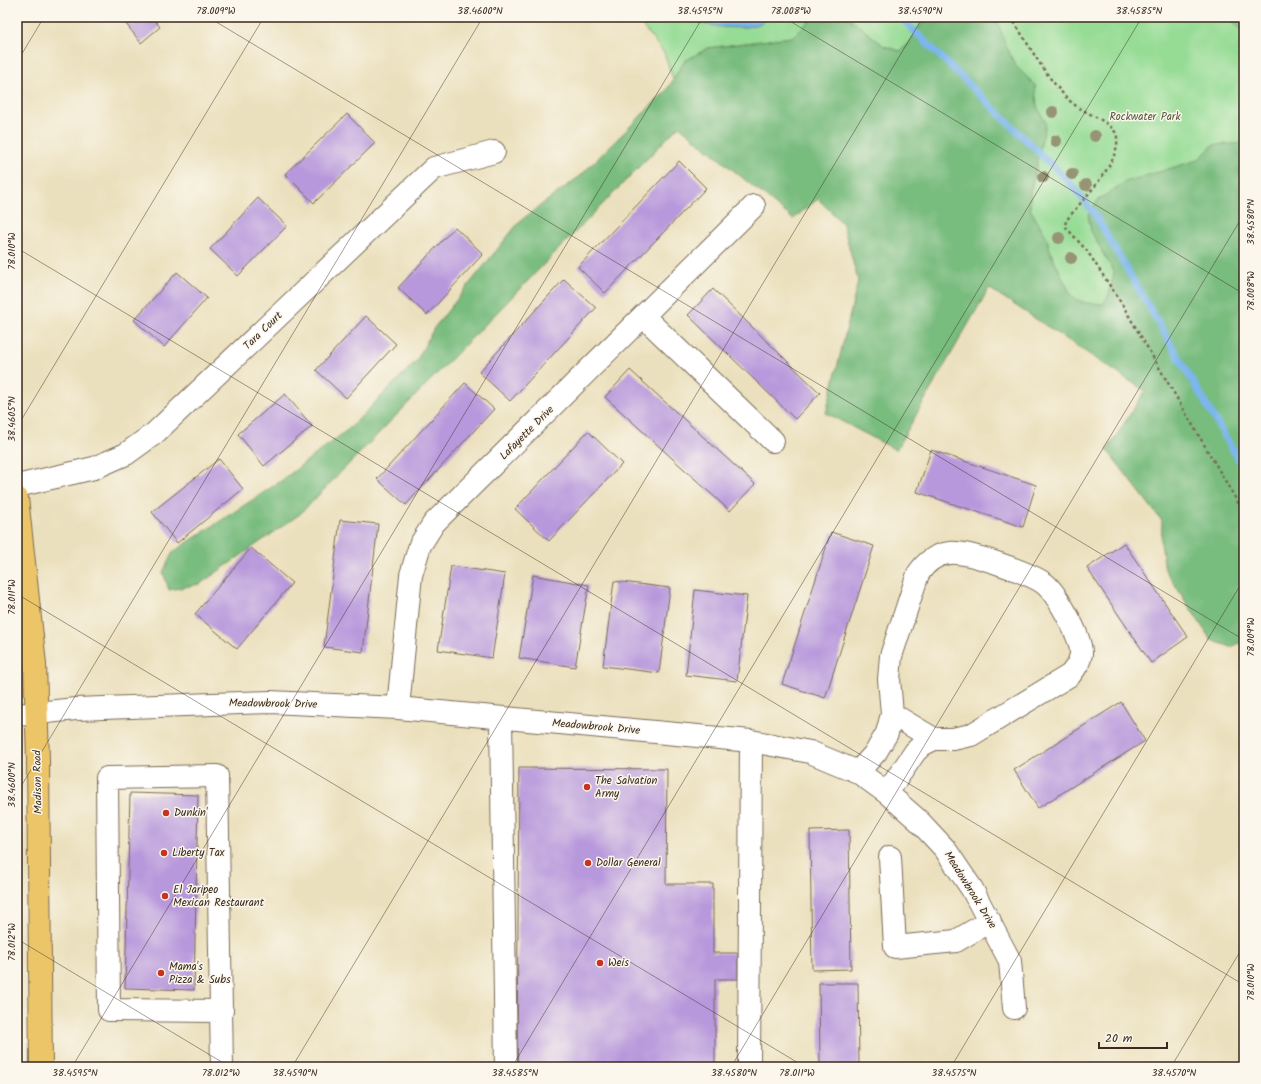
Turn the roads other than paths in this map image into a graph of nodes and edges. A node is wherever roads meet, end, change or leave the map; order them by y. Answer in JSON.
{"nodes":[{"id":1,"x":494,"y":152,"type":"dead end"},
{"id":2,"x":754,"y":206,"type":"dead end"},
{"id":3,"x":644,"y":317,"type":"junction"},
{"id":4,"x":773,"y":441,"type":"dead end"},
{"id":5,"x":17,"y":486,"type":"edge"},
{"id":6,"x":17,"y":498,"type":"edge"},
{"id":7,"x":398,"y":708,"type":"junction"},
{"id":8,"x":27,"y":714,"type":"edge"},
{"id":9,"x":892,"y":714,"type":"junction"},
{"id":10,"x":501,"y":718,"type":"junction"},
{"id":11,"x":934,"y":740,"type":"junction"},
{"id":12,"x":751,"y":741,"type":"junction"},
{"id":13,"x":858,"y":772,"type":"junction"},
{"id":14,"x":888,"y":793,"type":"junction"},
{"id":15,"x":890,"y":857,"type":"dead end"},
{"id":16,"x":990,"y":921,"type":"junction"},
{"id":17,"x":1014,"y":1008,"type":"dead end"},
{"id":18,"x":222,"y":1011,"type":"junction"},
{"id":19,"x":41,"y":1067,"type":"edge"},
{"id":20,"x":222,"y":1067,"type":"edge"},
{"id":21,"x":506,"y":1067,"type":"edge"},
{"id":22,"x":749,"y":1067,"type":"edge"}],
"edges":[{"from":1,"to":5,"type":"street","name":"Tara Court"},
{"from":2,"to":3,"type":"street","name":"Lafayette Drive"},
{"from":3,"to":4,"type":"street"},
{"from":3,"to":7,"type":"street","name":"Lafayette Drive"},
{"from":6,"to":8,"type":"main road","name":"Madison Road"},
{"from":7,"to":8,"type":"street","name":"Meadowbrook Drive"},
{"from":7,"to":10,"type":"street","name":"Meadowbrook Drive"},
{"from":8,"to":19,"type":"main road","name":"Madison Road"},
{"from":9,"to":11,"type":"street"},
{"from":9,"to":11,"type":"street"},
{"from":9,"to":13,"type":"street"},
{"from":10,"to":12,"type":"street","name":"Meadowbrook Drive"},
{"from":10,"to":21,"type":"street"},
{"from":11,"to":14,"type":"street"},
{"from":12,"to":13,"type":"street","name":"Meadowbrook Drive"},
{"from":12,"to":22,"type":"street"},
{"from":13,"to":14,"type":"street","name":"Meadowbrook Drive"},
{"from":14,"to":16,"type":"street","name":"Meadowbrook Drive"},
{"from":15,"to":16,"type":"street"},
{"from":16,"to":17,"type":"street","name":"Meadowbrook Drive"},
{"from":18,"to":18,"type":"street"},
{"from":18,"to":20,"type":"street"}]}
